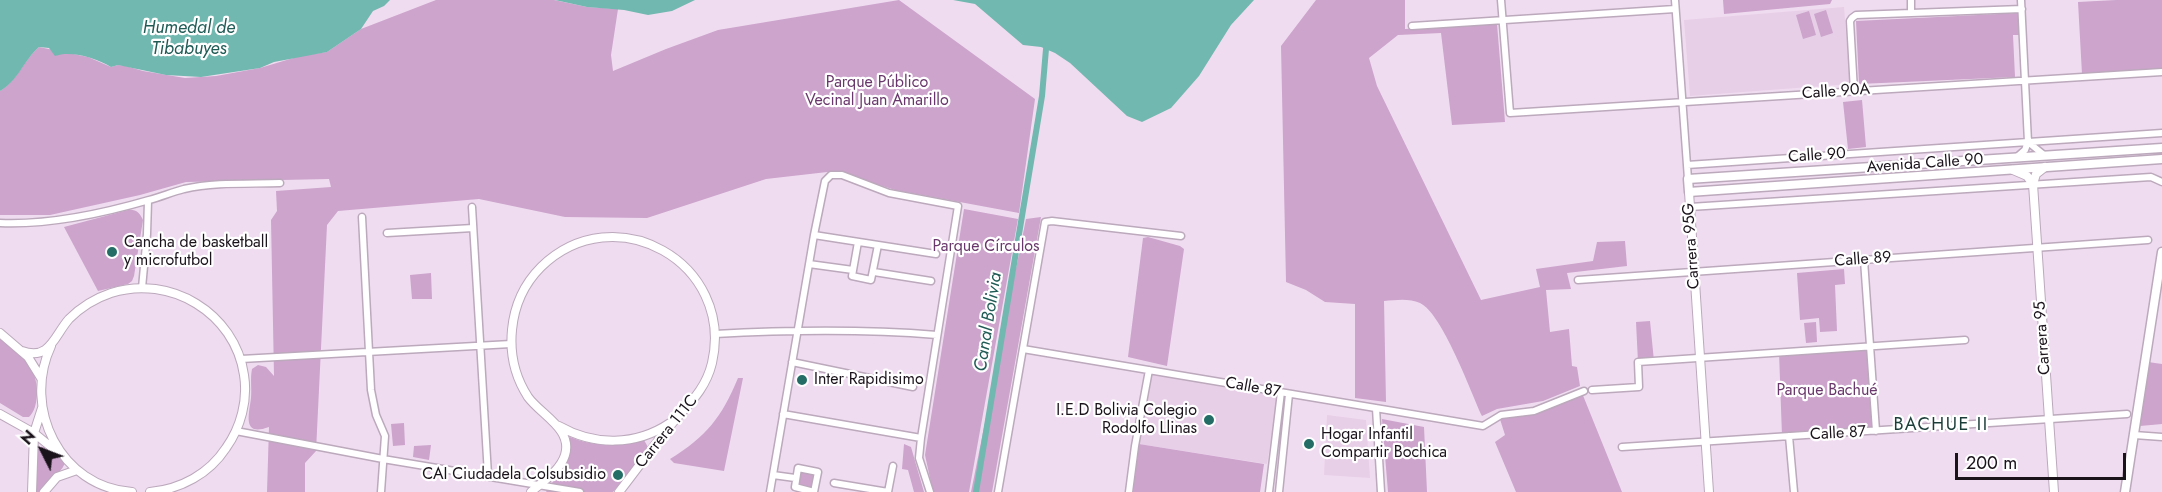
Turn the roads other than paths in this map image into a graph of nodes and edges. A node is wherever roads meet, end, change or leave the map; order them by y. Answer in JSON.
{"nodes":[{"id":1,"x":1501,"y":0,"type":"edge"},
{"id":2,"x":1675,"y":0,"type":"edge"},
{"id":3,"x":1911,"y":0,"type":"edge"},
{"id":4,"x":2021,"y":0,"type":"edge"},
{"id":5,"x":1676,"y":9,"type":"junction"},
{"id":6,"x":2022,"y":9,"type":"junction"},
{"id":7,"x":1911,"y":13,"type":"junction"},
{"id":8,"x":1502,"y":20,"type":"junction"},
{"id":9,"x":1412,"y":26,"type":"dead end"},
{"id":10,"x":2162,"y":72,"type":"edge"},
{"id":11,"x":2025,"y":80,"type":"junction"},
{"id":12,"x":1854,"y":91,"type":"junction"},
{"id":13,"x":1682,"y":102,"type":"junction"},
{"id":14,"x":2162,"y":132,"type":"edge"},
{"id":15,"x":2028,"y":142,"type":"junction"},
{"id":16,"x":2162,"y":148,"type":"edge"},
{"id":17,"x":2046,"y":156,"type":"junction"},
{"id":18,"x":2018,"y":157,"type":"junction"},
{"id":19,"x":2162,"y":159,"type":"edge"},
{"id":20,"x":1687,"y":165,"type":"junction"},
{"id":21,"x":2044,"y":167,"type":"junction"},
{"id":22,"x":2013,"y":169,"type":"junction"},
{"id":23,"x":1688,"y":178,"type":"junction"},
{"id":24,"x":2162,"y":182,"type":"edge"},
{"id":25,"x":280,"y":183,"type":"dead end"},
{"id":26,"x":2033,"y":184,"type":"junction"},
{"id":27,"x":1689,"y":192,"type":"junction"},
{"id":28,"x":148,"y":201,"type":"junction"},
{"id":29,"x":472,"y":207,"type":"dead end"},
{"id":30,"x":1690,"y":207,"type":"junction"},
{"id":31,"x":362,"y":217,"type":"dead end"},
{"id":32,"x":0,"y":223,"type":"edge"},
{"id":33,"x":473,"y":228,"type":"junction"},
{"id":34,"x":387,"y":233,"type":"dead end"},
{"id":35,"x":814,"y":235,"type":"junction"},
{"id":36,"x":1181,"y":236,"type":"dead end"},
{"id":37,"x":2148,"y":240,"type":"dead end"},
{"id":38,"x":858,"y":242,"type":"junction"},
{"id":39,"x":878,"y":245,"type":"junction"},
{"id":40,"x":2037,"y":248,"type":"junction"},
{"id":41,"x":2162,"y":252,"type":"edge"},
{"id":42,"x":936,"y":255,"type":"dead end"},
{"id":43,"x":1864,"y":260,"type":"junction"},
{"id":44,"x":809,"y":264,"type":"junction"},
{"id":45,"x":853,"y":270,"type":"junction"},
{"id":46,"x":874,"y":272,"type":"junction"},
{"id":47,"x":1694,"y":272,"type":"junction"},
{"id":48,"x":1578,"y":280,"type":"dead end"},
{"id":49,"x":931,"y":281,"type":"dead end"},
{"id":50,"x":142,"y":288,"type":"junction"},
{"id":51,"x":797,"y":330,"type":"junction"},
{"id":52,"x":0,"y":333,"type":"edge"},
{"id":53,"x":715,"y":334,"type":"junction"},
{"id":54,"x":936,"y":335,"type":"junction"},
{"id":55,"x":1965,"y":340,"type":"dead end"},
{"id":56,"x":511,"y":344,"type":"junction"},
{"id":57,"x":51,"y":345,"type":"junction"},
{"id":58,"x":1870,"y":345,"type":"junction"},
{"id":59,"x":479,"y":347,"type":"junction"},
{"id":60,"x":1023,"y":349,"type":"junction"},
{"id":61,"x":22,"y":351,"type":"junction"},
{"id":62,"x":369,"y":351,"type":"junction"},
{"id":63,"x":1700,"y":358,"type":"junction"},
{"id":64,"x":241,"y":359,"type":"junction"},
{"id":65,"x":792,"y":362,"type":"junction"},
{"id":66,"x":1149,"y":370,"type":"junction"},
{"id":67,"x":41,"y":378,"type":"junction"},
{"id":68,"x":913,"y":387,"type":"dead end"},
{"id":69,"x":1592,"y":390,"type":"dead end"},
{"id":70,"x":1584,"y":391,"type":"dead end"},
{"id":71,"x":1281,"y":392,"type":"junction"},
{"id":72,"x":1289,"y":394,"type":"junction"},
{"id":73,"x":42,"y":408,"type":"junction"},
{"id":74,"x":1376,"y":408,"type":"junction"},
{"id":75,"x":0,"y":414,"type":"edge"},
{"id":76,"x":783,"y":414,"type":"junction"},
{"id":77,"x":2127,"y":414,"type":"dead end"},
{"id":78,"x":676,"y":419,"type":"junction"},
{"id":79,"x":2049,"y":419,"type":"junction"},
{"id":80,"x":555,"y":424,"type":"junction"},
{"id":81,"x":48,"y":429,"type":"junction"},
{"id":82,"x":236,"y":431,"type":"junction"},
{"id":83,"x":1876,"y":431,"type":"junction"},
{"id":84,"x":34,"y":433,"type":"junction"},
{"id":85,"x":2134,"y":435,"type":"junction"},
{"id":86,"x":1789,"y":436,"type":"junction"},
{"id":87,"x":2162,"y":437,"type":"edge"},
{"id":88,"x":921,"y":438,"type":"junction"},
{"id":89,"x":1705,"y":441,"type":"junction"},
{"id":90,"x":1622,"y":447,"type":"dead end"},
{"id":91,"x":64,"y":457,"type":"junction"},
{"id":92,"x":382,"y":459,"type":"junction"},
{"id":93,"x":893,"y":466,"type":"dead end"},
{"id":94,"x":77,"y":470,"type":"junction"},
{"id":95,"x":488,"y":475,"type":"junction"},
{"id":96,"x":773,"y":475,"type":"junction"},
{"id":97,"x":795,"y":478,"type":"junction"},
{"id":98,"x":834,"y":483,"type":"dead end"},
{"id":99,"x":539,"y":485,"type":"junction"},
{"id":100,"x":32,"y":492,"type":"edge"},
{"id":101,"x":44,"y":492,"type":"edge"},
{"id":102,"x":132,"y":492,"type":"edge"},
{"id":103,"x":150,"y":492,"type":"edge"},
{"id":104,"x":381,"y":492,"type":"edge"},
{"id":105,"x":531,"y":492,"type":"edge"},
{"id":106,"x":580,"y":492,"type":"edge"},
{"id":107,"x":619,"y":492,"type":"edge"},
{"id":108,"x":770,"y":492,"type":"edge"},
{"id":109,"x":888,"y":492,"type":"edge"},
{"id":110,"x":930,"y":492,"type":"edge"},
{"id":111,"x":998,"y":492,"type":"edge"},
{"id":112,"x":1129,"y":492,"type":"edge"},
{"id":113,"x":1269,"y":492,"type":"edge"},
{"id":114,"x":1279,"y":492,"type":"edge"},
{"id":115,"x":1381,"y":492,"type":"edge"},
{"id":116,"x":1709,"y":492,"type":"edge"},
{"id":117,"x":1794,"y":492,"type":"edge"},
{"id":118,"x":2054,"y":492,"type":"edge"},
{"id":119,"x":2125,"y":492,"type":"edge"}],
"edges":[{"from":1,"to":8,"type":"street"},
{"from":2,"to":5,"type":"street","name":"Carrera 95G"},
{"from":3,"to":7,"type":"street"},
{"from":4,"to":6,"type":"street"},
{"from":5,"to":8,"type":"street"},
{"from":5,"to":13,"type":"street","name":"Carrera 95G"},
{"from":6,"to":7,"type":"street"},
{"from":6,"to":11,"type":"street"},
{"from":7,"to":12,"type":"street"},
{"from":8,"to":9,"type":"street"},
{"from":8,"to":13,"type":"street","name":"Calle 90A"},
{"from":10,"to":11,"type":"street","name":"Calle 90A"},
{"from":11,"to":12,"type":"street","name":"Calle 90A"},
{"from":11,"to":15,"type":"street"},
{"from":12,"to":13,"type":"street","name":"Calle 90A"},
{"from":13,"to":20,"type":"street","name":"Carrera 95G"},
{"from":14,"to":15,"type":"street","name":"Calle 90"},
{"from":15,"to":17,"type":"street"},
{"from":15,"to":18,"type":"street"},
{"from":15,"to":20,"type":"street","name":"Calle 90"},
{"from":16,"to":17,"type":"main road","name":"Avenida Calle 90"},
{"from":17,"to":18,"type":"main road","name":"Avenida Calle 90"},
{"from":18,"to":23,"type":"main road","name":"Avenida Calle 90"},
{"from":19,"to":21,"type":"main road","name":"Avenida Calle 90"},
{"from":20,"to":23,"type":"street","name":"Carrera 95G"},
{"from":21,"to":22,"type":"main road","name":"Avenida Calle 90"},
{"from":21,"to":26,"type":"street"},
{"from":22,"to":26,"type":"street"},
{"from":22,"to":27,"type":"main road","name":"Avenida Calle 90"},
{"from":23,"to":27,"type":"main road","name":"Carrera 95G"},
{"from":24,"to":26,"type":"street"},
{"from":25,"to":28,"type":"street"},
{"from":26,"to":30,"type":"street"},
{"from":26,"to":40,"type":"street","name":"Carrera 95"},
{"from":27,"to":30,"type":"street","name":"Carrera 95G"},
{"from":28,"to":32,"type":"street"},
{"from":28,"to":50,"type":"street"},
{"from":29,"to":33,"type":"street"},
{"from":30,"to":47,"type":"street","name":"Carrera 95G"},
{"from":31,"to":62,"type":"street"},
{"from":33,"to":34,"type":"street"},
{"from":33,"to":59,"type":"street"},
{"from":35,"to":38,"type":"street"},
{"from":35,"to":44,"type":"street"},
{"from":35,"to":54,"type":"street"},
{"from":36,"to":60,"type":"street"},
{"from":37,"to":40,"type":"street","name":"Calle 89"},
{"from":38,"to":39,"type":"street"},
{"from":38,"to":45,"type":"street"},
{"from":39,"to":42,"type":"street"},
{"from":39,"to":46,"type":"street"},
{"from":40,"to":43,"type":"street","name":"Calle 89"},
{"from":40,"to":79,"type":"street","name":"Carrera 95"},
{"from":41,"to":85,"type":"main road"},
{"from":43,"to":47,"type":"street","name":"Calle 89"},
{"from":43,"to":58,"type":"street"},
{"from":44,"to":45,"type":"street"},
{"from":44,"to":51,"type":"street"},
{"from":45,"to":46,"type":"street"},
{"from":46,"to":49,"type":"street"},
{"from":47,"to":48,"type":"street","name":"Calle 89"},
{"from":47,"to":63,"type":"street","name":"Carrera 95G"},
{"from":50,"to":57,"type":"street"},
{"from":50,"to":64,"type":"street"},
{"from":51,"to":53,"type":"street"},
{"from":51,"to":54,"type":"street"},
{"from":51,"to":65,"type":"street"},
{"from":52,"to":61,"type":"street"},
{"from":53,"to":56,"type":"street"},
{"from":53,"to":78,"type":"street","name":"Carrera 111C"},
{"from":54,"to":88,"type":"street"},
{"from":55,"to":58,"type":"street"},
{"from":56,"to":59,"type":"street"},
{"from":56,"to":80,"type":"street"},
{"from":57,"to":61,"type":"street"},
{"from":57,"to":67,"type":"street"},
{"from":58,"to":63,"type":"street"},
{"from":58,"to":83,"type":"street"},
{"from":59,"to":62,"type":"street"},
{"from":59,"to":95,"type":"street"},
{"from":60,"to":66,"type":"street","name":"Calle 87"},
{"from":60,"to":111,"type":"street"},
{"from":61,"to":67,"type":"street"},
{"from":62,"to":64,"type":"street"},
{"from":62,"to":92,"type":"street"},
{"from":63,"to":69,"type":"street"},
{"from":63,"to":89,"type":"street","name":"Carrera 95G"},
{"from":64,"to":82,"type":"street"},
{"from":65,"to":68,"type":"street"},
{"from":65,"to":76,"type":"street"},
{"from":66,"to":71,"type":"street","name":"Calle 87"},
{"from":66,"to":112,"type":"street"},
{"from":67,"to":73,"type":"street"},
{"from":70,"to":74,"type":"street","name":"Calle 87"},
{"from":71,"to":72,"type":"street","name":"Calle 87"},
{"from":71,"to":113,"type":"street"},
{"from":72,"to":74,"type":"street","name":"Calle 87"},
{"from":72,"to":114,"type":"street"},
{"from":73,"to":81,"type":"street"},
{"from":73,"to":84,"type":"street"},
{"from":74,"to":115,"type":"street"},
{"from":75,"to":84,"type":"street"},
{"from":76,"to":88,"type":"street"},
{"from":76,"to":96,"type":"street"},
{"from":77,"to":79,"type":"street","name":"Calle 87"},
{"from":78,"to":80,"type":"street"},
{"from":78,"to":107,"type":"street","name":"Carrera 111C"},
{"from":79,"to":83,"type":"street","name":"Calle 87"},
{"from":79,"to":118,"type":"street","name":"Carrera 95"},
{"from":80,"to":99,"type":"street"},
{"from":81,"to":84,"type":"street"},
{"from":81,"to":91,"type":"street"},
{"from":82,"to":92,"type":"street"},
{"from":82,"to":103,"type":"street"},
{"from":83,"to":86,"type":"street","name":"Calle 87"},
{"from":84,"to":91,"type":"street"},
{"from":84,"to":100,"type":"street"},
{"from":85,"to":87,"type":"street"},
{"from":85,"to":119,"type":"main road"},
{"from":86,"to":89,"type":"street","name":"Calle 87"},
{"from":86,"to":117,"type":"street"},
{"from":88,"to":110,"type":"street"},
{"from":89,"to":90,"type":"street","name":"Calle 87"},
{"from":89,"to":116,"type":"street","name":"Carrera 95G"},
{"from":91,"to":94,"type":"street"},
{"from":92,"to":95,"type":"street"},
{"from":92,"to":104,"type":"street"},
{"from":93,"to":109,"type":"street"},
{"from":94,"to":101,"type":"street"},
{"from":94,"to":102,"type":"street"},
{"from":95,"to":99,"type":"street"},
{"from":96,"to":97,"type":"street"},
{"from":96,"to":108,"type":"street"},
{"from":97,"to":97,"type":"street"},
{"from":98,"to":109,"type":"street"},
{"from":99,"to":105,"type":"street"},
{"from":99,"to":106,"type":"street"}]}
